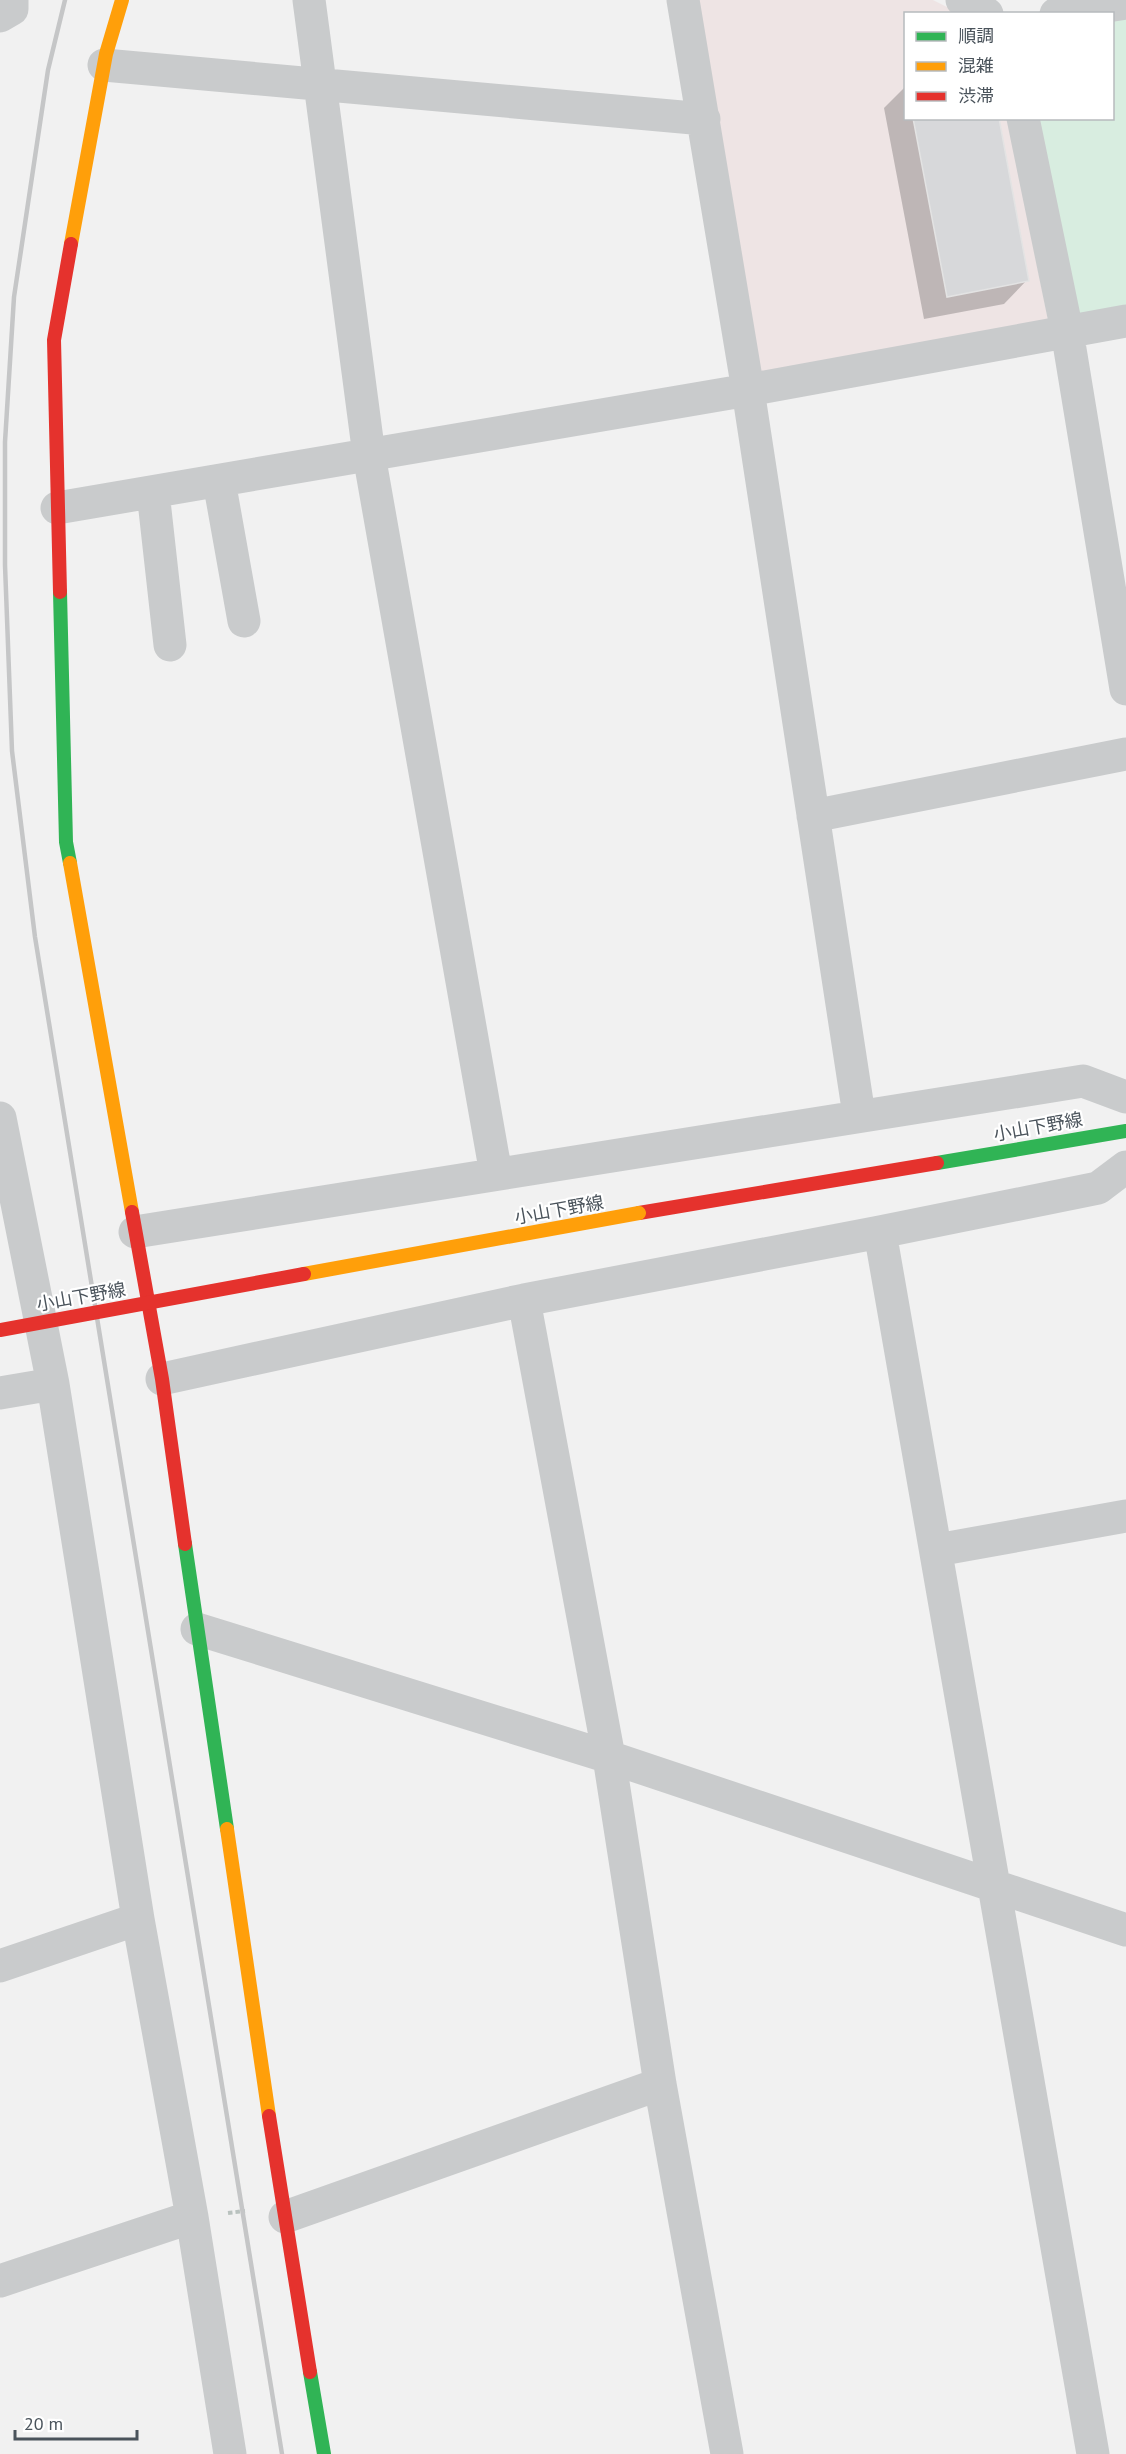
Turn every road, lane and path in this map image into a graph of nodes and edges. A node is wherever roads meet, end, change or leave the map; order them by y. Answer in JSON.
{"nodes":[{"id":1,"x":12,"y":0,"type":"edge"},
{"id":2,"x":122,"y":0,"type":"edge"},
{"id":3,"x":309,"y":0,"type":"edge"},
{"id":4,"x":683,"y":0,"type":"edge"},
{"id":5,"x":962,"y":0,"type":"edge"},
{"id":6,"x":1126,"y":3,"type":"edge"},
{"id":7,"x":983,"y":12,"type":"edge"},
{"id":8,"x":1069,"y":12,"type":"edge"},
{"id":9,"x":0,"y":16,"type":"edge"},
{"id":10,"x":104,"y":65,"type":"junction"},
{"id":11,"x":322,"y":85,"type":"junction"},
{"id":12,"x":704,"y":119,"type":"junction"},
{"id":13,"x":1023,"y":120,"type":"edge"},
{"id":14,"x":1126,"y":321,"type":"edge"},
{"id":15,"x":1067,"y":331,"type":"junction"},
{"id":16,"x":748,"y":390,"type":"junction"},
{"id":17,"x":369,"y":455,"type":"junction"},
{"id":18,"x":219,"y":481,"type":"junction"},
{"id":19,"x":153,"y":492,"type":"junction"},
{"id":20,"x":57,"y":508,"type":"junction"},
{"id":21,"x":244,"y":621,"type":"dead end"},
{"id":22,"x":170,"y":645,"type":"dead end"},
{"id":23,"x":1126,"y":689,"type":"edge"},
{"id":24,"x":1126,"y":754,"type":"edge"},
{"id":25,"x":813,"y":816,"type":"junction"},
{"id":26,"x":1126,"y":1097,"type":"edge"},
{"id":27,"x":859,"y":1115,"type":"junction"},
{"id":28,"x":0,"y":1118,"type":"edge"},
{"id":29,"x":1126,"y":1131,"type":"edge"},
{"id":30,"x":1126,"y":1167,"type":"edge"},
{"id":31,"x":496,"y":1174,"type":"junction"},
{"id":32,"x":135,"y":1232,"type":"junction"},
{"id":33,"x":880,"y":1232,"type":"junction"},
{"id":34,"x":14,"y":1256,"type":"edge"},
{"id":35,"x":524,"y":1300,"type":"junction"},
{"id":36,"x":0,"y":1330,"type":"edge"},
{"id":37,"x":162,"y":1379,"type":"junction"},
{"id":38,"x":53,"y":1384,"type":"junction"},
{"id":39,"x":0,"y":1394,"type":"edge"},
{"id":40,"x":1126,"y":1516,"type":"edge"},
{"id":41,"x":937,"y":1550,"type":"junction"},
{"id":42,"x":197,"y":1629,"type":"junction"},
{"id":43,"x":609,"y":1756,"type":"junction"},
{"id":44,"x":993,"y":1885,"type":"junction"},
{"id":45,"x":138,"y":1919,"type":"junction"},
{"id":46,"x":1126,"y":1930,"type":"edge"},
{"id":47,"x":0,"y":1966,"type":"edge"},
{"id":48,"x":660,"y":2084,"type":"junction"},
{"id":49,"x":284,"y":2212,"type":"junction"},
{"id":50,"x":192,"y":2217,"type":"junction"},
{"id":51,"x":0,"y":2281,"type":"edge"},
{"id":52,"x":230,"y":2454,"type":"edge"},
{"id":53,"x":324,"y":2454,"type":"edge"},
{"id":54,"x":727,"y":2454,"type":"edge"},
{"id":55,"x":1093,"y":2454,"type":"edge"}],
"edges":[{"from":1,"to":9,"type":"street"},
{"from":2,"to":10,"type":"street"},
{"from":3,"to":11,"type":"street"},
{"from":4,"to":12,"type":"street"},
{"from":5,"to":7,"type":"street"},
{"from":6,"to":8,"type":"street"},
{"from":10,"to":11,"type":"street"},
{"from":10,"to":20,"type":"street"},
{"from":11,"to":12,"type":"street"},
{"from":11,"to":17,"type":"street"},
{"from":12,"to":16,"type":"street"},
{"from":13,"to":15,"type":"street"},
{"from":14,"to":15,"type":"street"},
{"from":15,"to":16,"type":"street"},
{"from":15,"to":23,"type":"street"},
{"from":16,"to":17,"type":"street"},
{"from":16,"to":25,"type":"street"},
{"from":17,"to":18,"type":"street"},
{"from":17,"to":31,"type":"street"},
{"from":18,"to":19,"type":"street"},
{"from":18,"to":21,"type":"street"},
{"from":19,"to":20,"type":"street"},
{"from":19,"to":22,"type":"street"},
{"from":20,"to":32,"type":"street"},
{"from":24,"to":25,"type":"street"},
{"from":25,"to":27,"type":"street"},
{"from":26,"to":27,"type":"street"},
{"from":27,"to":31,"type":"street"},
{"from":28,"to":34,"type":"street"},
{"from":29,"to":36,"type":"street","name":"小山下野線","bridge":true},
{"from":30,"to":33,"type":"street"},
{"from":31,"to":32,"type":"street"},
{"from":32,"to":37,"type":"street"},
{"from":33,"to":35,"type":"street"},
{"from":33,"to":41,"type":"street"},
{"from":34,"to":38,"type":"street"},
{"from":35,"to":37,"type":"street"},
{"from":35,"to":43,"type":"street"},
{"from":37,"to":42,"type":"street"},
{"from":38,"to":39,"type":"street"},
{"from":38,"to":45,"type":"street"},
{"from":40,"to":41,"type":"street"},
{"from":41,"to":44,"type":"street"},
{"from":42,"to":43,"type":"street"},
{"from":42,"to":49,"type":"street"},
{"from":43,"to":44,"type":"street"},
{"from":43,"to":48,"type":"street"},
{"from":44,"to":46,"type":"street"},
{"from":44,"to":55,"type":"street"},
{"from":45,"to":47,"type":"street"},
{"from":45,"to":50,"type":"street"},
{"from":48,"to":49,"type":"street"},
{"from":48,"to":54,"type":"street"},
{"from":49,"to":50,"type":"path"},
{"from":49,"to":53,"type":"street"},
{"from":50,"to":51,"type":"street"},
{"from":50,"to":52,"type":"street"}]}
